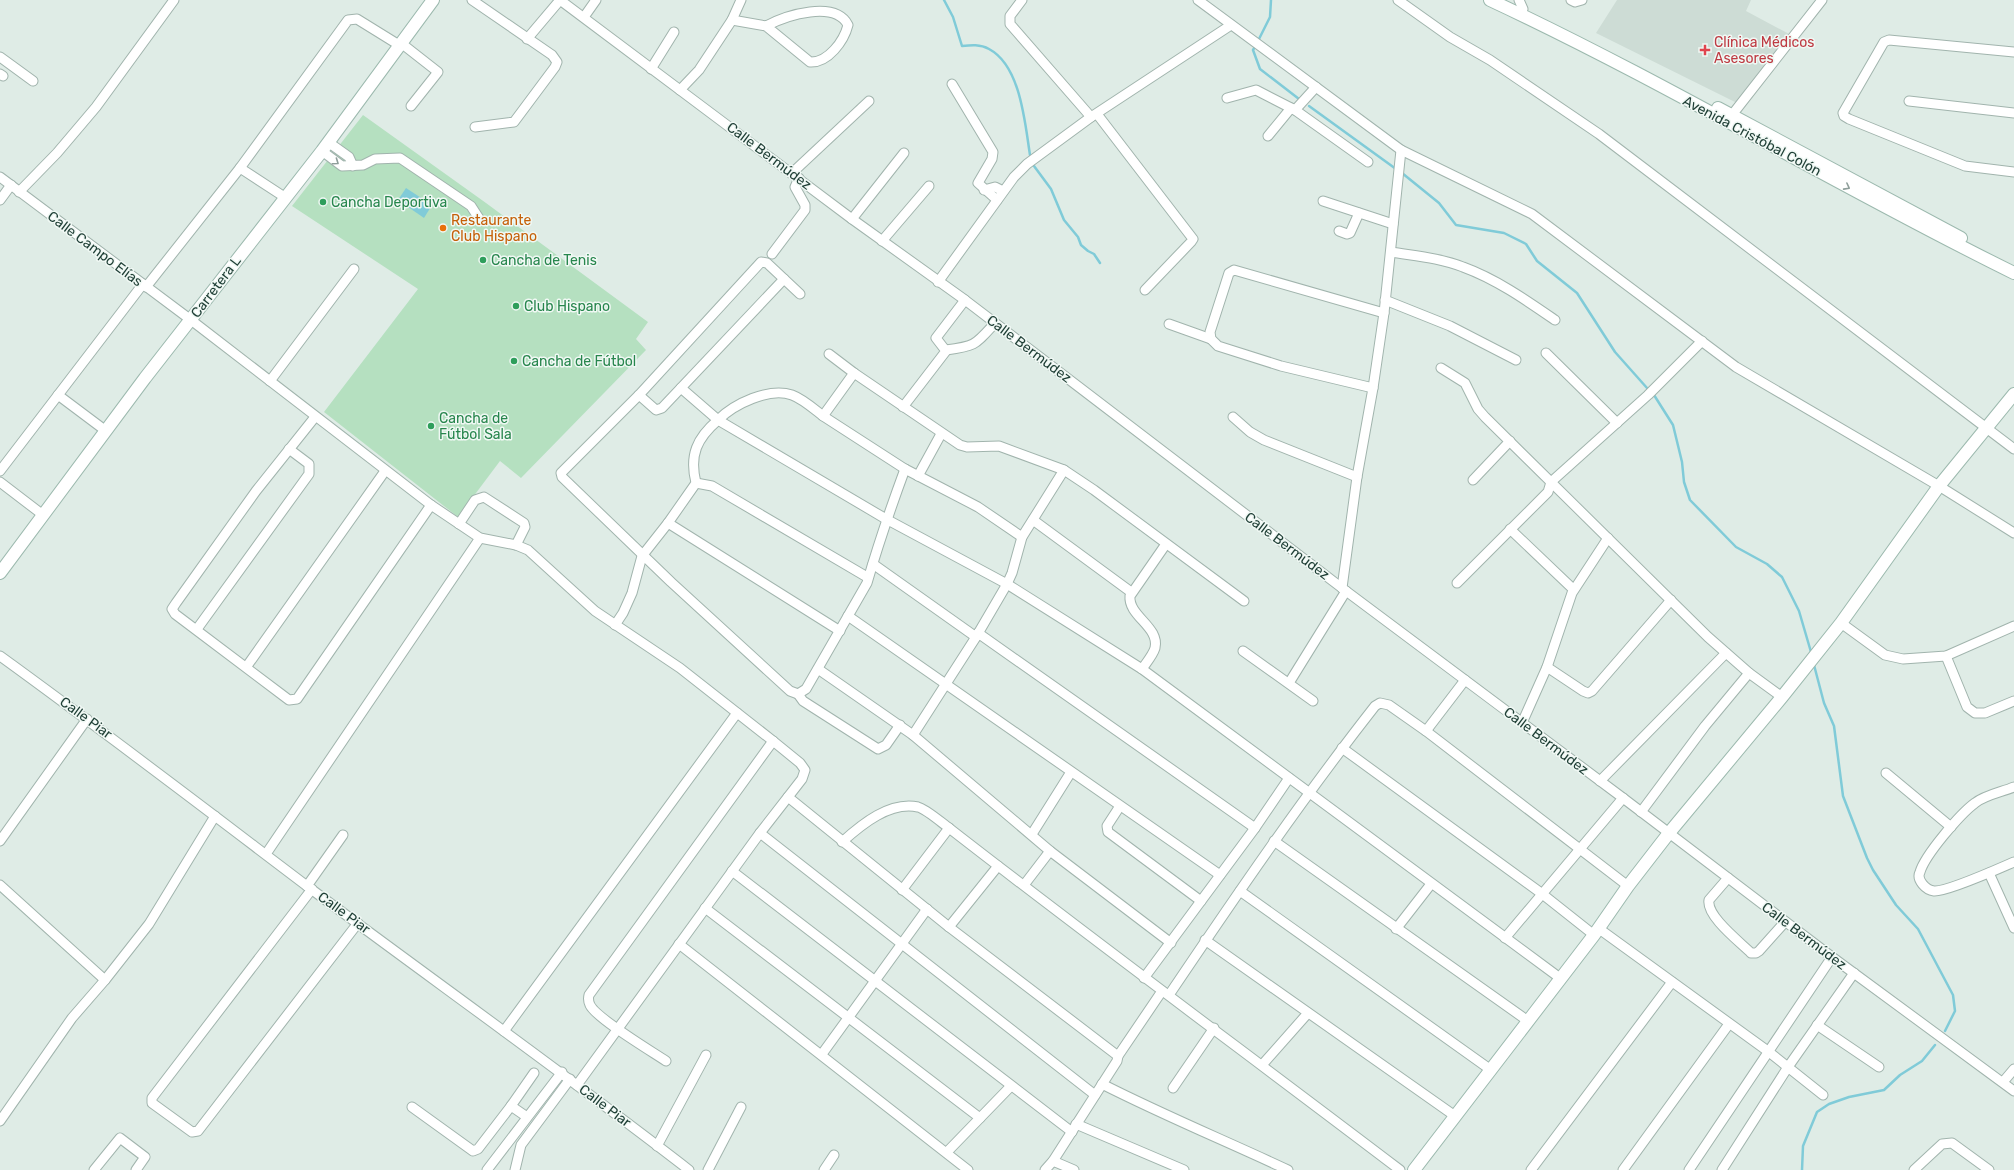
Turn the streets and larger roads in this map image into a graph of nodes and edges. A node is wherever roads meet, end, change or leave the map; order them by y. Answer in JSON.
{"nodes":[{"id":1,"x":174,"y":0,"type":"edge"},
{"id":2,"x":433,"y":0,"type":"edge"},
{"id":3,"x":472,"y":0,"type":"edge"},
{"id":4,"x":560,"y":0,"type":"edge"},
{"id":5,"x":596,"y":0,"type":"edge"},
{"id":6,"x":741,"y":0,"type":"edge"},
{"id":7,"x":1022,"y":0,"type":"edge"},
{"id":8,"x":1198,"y":0,"type":"edge"},
{"id":9,"x":1398,"y":0,"type":"edge"},
{"id":10,"x":1490,"y":0,"type":"edge"},
{"id":11,"x":1507,"y":0,"type":"edge"},
{"id":12,"x":1571,"y":0,"type":"edge"},
{"id":13,"x":1582,"y":0,"type":"edge"},
{"id":14,"x":1822,"y":0,"type":"edge"},
{"id":15,"x":1521,"y":4,"type":"edge"},
{"id":16,"x":584,"y":17,"type":"junction"},
{"id":17,"x":732,"y":20,"type":"junction"},
{"id":18,"x":1231,"y":25,"type":"junction"},
{"id":19,"x":766,"y":26,"type":"junction"},
{"id":20,"x":674,"y":32,"type":"dead end"},
{"id":21,"x":527,"y":39,"type":"junction"},
{"id":22,"x":400,"y":44,"type":"junction"},
{"id":23,"x":2014,"y":52,"type":"edge"},
{"id":24,"x":0,"y":57,"type":"edge"},
{"id":25,"x":651,"y":69,"type":"junction"},
{"id":26,"x":33,"y":81,"type":"dead end"},
{"id":27,"x":952,"y":84,"type":"dead end"},
{"id":28,"x":1316,"y":87,"type":"junction"},
{"id":29,"x":680,"y":90,"type":"junction"},
{"id":30,"x":1227,"y":98,"type":"dead end"},
{"id":31,"x":868,"y":101,"type":"dead end"},
{"id":32,"x":1909,"y":102,"type":"dead end"},
{"id":33,"x":411,"y":106,"type":"dead end"},
{"id":34,"x":1293,"y":109,"type":"junction"},
{"id":35,"x":2014,"y":113,"type":"edge"},
{"id":36,"x":1094,"y":116,"type":"junction"},
{"id":37,"x":1729,"y":118,"type":"junction"},
{"id":38,"x":475,"y":127,"type":"dead end"},
{"id":39,"x":1268,"y":136,"type":"dead end"},
{"id":40,"x":325,"y":147,"type":"junction"},
{"id":41,"x":1401,"y":150,"type":"junction"},
{"id":42,"x":904,"y":153,"type":"dead end"},
{"id":43,"x":1368,"y":162,"type":"dead end"},
{"id":44,"x":240,"y":168,"type":"junction"},
{"id":45,"x":2014,"y":172,"type":"edge"},
{"id":46,"x":795,"y":175,"type":"junction"},
{"id":47,"x":0,"y":178,"type":"edge"},
{"id":48,"x":11,"y":185,"type":"junction"},
{"id":49,"x":929,"y":186,"type":"dead end"},
{"id":50,"x":984,"y":190,"type":"junction"},
{"id":51,"x":1003,"y":191,"type":"junction"},
{"id":52,"x":18,"y":192,"type":"junction"},
{"id":53,"x":286,"y":198,"type":"junction"},
{"id":54,"x":0,"y":200,"type":"edge"},
{"id":55,"x":997,"y":200,"type":"junction"},
{"id":56,"x":1323,"y":201,"type":"dead end"},
{"id":57,"x":1359,"y":213,"type":"junction"},
{"id":58,"x":852,"y":219,"type":"junction"},
{"id":59,"x":480,"y":220,"type":"dead end"},
{"id":60,"x":1393,"y":224,"type":"junction"},
{"id":61,"x":1339,"y":231,"type":"dead end"},
{"id":62,"x":882,"y":241,"type":"junction"},
{"id":63,"x":1391,"y":252,"type":"junction"},
{"id":64,"x":772,"y":254,"type":"dead end"},
{"id":65,"x":2014,"y":265,"type":"edge"},
{"id":66,"x":354,"y":269,"type":"dead end"},
{"id":67,"x":2014,"y":273,"type":"edge"},
{"id":68,"x":784,"y":279,"type":"junction"},
{"id":69,"x":938,"y":282,"type":"junction"},
{"id":70,"x":144,"y":286,"type":"junction"},
{"id":71,"x":1145,"y":290,"type":"dead end"},
{"id":72,"x":800,"y":294,"type":"dead end"},
{"id":73,"x":965,"y":300,"type":"junction"},
{"id":74,"x":1386,"y":300,"type":"junction"},
{"id":75,"x":1384,"y":313,"type":"junction"},
{"id":76,"x":191,"y":320,"type":"junction"},
{"id":77,"x":1555,"y":320,"type":"dead end"},
{"id":78,"x":995,"y":323,"type":"junction"},
{"id":79,"x":1169,"y":324,"type":"dead end"},
{"id":80,"x":1211,"y":339,"type":"junction"},
{"id":81,"x":1702,"y":341,"type":"junction"},
{"id":82,"x":946,"y":350,"type":"junction"},
{"id":83,"x":1546,"y":353,"type":"dead end"},
{"id":84,"x":829,"y":354,"type":"dead end"},
{"id":85,"x":1516,"y":360,"type":"dead end"},
{"id":86,"x":1441,"y":368,"type":"dead end"},
{"id":87,"x":854,"y":373,"type":"junction"},
{"id":88,"x":270,"y":382,"type":"junction"},
{"id":89,"x":681,"y":388,"type":"junction"},
{"id":90,"x":1374,"y":388,"type":"junction"},
{"id":91,"x":2014,"y":394,"type":"edge"},
{"id":92,"x":58,"y":395,"type":"junction"},
{"id":93,"x":640,"y":395,"type":"junction"},
{"id":94,"x":903,"y":407,"type":"junction"},
{"id":95,"x":315,"y":416,"type":"junction"},
{"id":96,"x":823,"y":416,"type":"junction"},
{"id":97,"x":1232,"y":417,"type":"dead end"},
{"id":98,"x":718,"y":420,"type":"junction"},
{"id":99,"x":1617,"y":423,"type":"junction"},
{"id":100,"x":1986,"y":429,"type":"junction"},
{"id":101,"x":106,"y":431,"type":"junction"},
{"id":102,"x":941,"y":434,"type":"junction"},
{"id":103,"x":1510,"y":441,"type":"junction"},
{"id":104,"x":290,"y":449,"type":"junction"},
{"id":105,"x":2014,"y":449,"type":"edge"},
{"id":106,"x":905,"y":469,"type":"junction"},
{"id":107,"x":1064,"y":470,"type":"junction"},
{"id":108,"x":0,"y":471,"type":"edge"},
{"id":109,"x":384,"y":471,"type":"junction"},
{"id":110,"x":918,"y":476,"type":"junction"},
{"id":111,"x":1358,"y":477,"type":"junction"},
{"id":112,"x":1473,"y":480,"type":"dead end"},
{"id":113,"x":0,"y":482,"type":"edge"},
{"id":114,"x":1551,"y":482,"type":"junction"},
{"id":115,"x":696,"y":483,"type":"junction"},
{"id":116,"x":1939,"y":486,"type":"junction"},
{"id":117,"x":431,"y":505,"type":"junction"},
{"id":118,"x":43,"y":515,"type":"junction"},
{"id":119,"x":886,"y":518,"type":"junction"},
{"id":120,"x":1034,"y":520,"type":"junction"},
{"id":121,"x":668,"y":523,"type":"junction"},
{"id":122,"x":459,"y":524,"type":"junction"},
{"id":123,"x":1510,"y":529,"type":"junction"},
{"id":124,"x":2014,"y":533,"type":"edge"},
{"id":125,"x":1022,"y":537,"type":"junction"},
{"id":126,"x":480,"y":538,"type":"junction"},
{"id":127,"x":1608,"y":538,"type":"junction"},
{"id":128,"x":1166,"y":544,"type":"junction"},
{"id":129,"x":516,"y":545,"type":"junction"},
{"id":130,"x":642,"y":556,"type":"junction"},
{"id":131,"x":873,"y":564,"type":"junction"},
{"id":132,"x":0,"y":573,"type":"edge"},
{"id":133,"x":868,"y":576,"type":"junction"},
{"id":134,"x":1457,"y":583,"type":"dead end"},
{"id":135,"x":1007,"y":584,"type":"junction"},
{"id":136,"x":1573,"y":589,"type":"junction"},
{"id":137,"x":1344,"y":590,"type":"junction"},
{"id":138,"x":1131,"y":592,"type":"junction"},
{"id":139,"x":1671,"y":600,"type":"junction"},
{"id":140,"x":1244,"y":601,"type":"dead end"},
{"id":141,"x":848,"y":616,"type":"junction"},
{"id":142,"x":1841,"y":623,"type":"junction"},
{"id":143,"x":615,"y":625,"type":"junction"},
{"id":144,"x":2014,"y":626,"type":"edge"},
{"id":145,"x":197,"y":629,"type":"junction"},
{"id":146,"x":840,"y":631,"type":"junction"},
{"id":147,"x":977,"y":635,"type":"junction"},
{"id":148,"x":1243,"y":651,"type":"dead end"},
{"id":149,"x":1726,"y":653,"type":"junction"},
{"id":150,"x":0,"y":656,"type":"edge"},
{"id":151,"x":1946,"y":656,"type":"junction"},
{"id":152,"x":247,"y":666,"type":"junction"},
{"id":153,"x":1547,"y":667,"type":"junction"},
{"id":154,"x":818,"y":669,"type":"junction"},
{"id":155,"x":1142,"y":669,"type":"junction"},
{"id":156,"x":1749,"y":673,"type":"junction"},
{"id":157,"x":1465,"y":680,"type":"junction"},
{"id":158,"x":1290,"y":683,"type":"junction"},
{"id":159,"x":945,"y":684,"type":"junction"},
{"id":160,"x":798,"y":694,"type":"junction"},
{"id":161,"x":1782,"y":698,"type":"junction"},
{"id":162,"x":1313,"y":701,"type":"dead end"},
{"id":163,"x":2014,"y":701,"type":"edge"},
{"id":164,"x":737,"y":713,"type":"junction"},
{"id":165,"x":87,"y":719,"type":"junction"},
{"id":166,"x":1522,"y":723,"type":"junction"},
{"id":167,"x":900,"y":725,"type":"junction"},
{"id":168,"x":1426,"y":731,"type":"junction"},
{"id":169,"x":913,"y":735,"type":"junction"},
{"id":170,"x":773,"y":741,"type":"junction"},
{"id":171,"x":1342,"y":748,"type":"junction"},
{"id":172,"x":1072,"y":772,"type":"junction"},
{"id":173,"x":1886,"y":773,"type":"dead end"},
{"id":174,"x":1289,"y":778,"type":"junction"},
{"id":175,"x":1600,"y":781,"type":"junction"},
{"id":176,"x":2014,"y":787,"type":"edge"},
{"id":177,"x":1310,"y":794,"type":"junction"},
{"id":178,"x":788,"y":797,"type":"junction"},
{"id":179,"x":1623,"y":798,"type":"junction"},
{"id":180,"x":1120,"y":806,"type":"junction"},
{"id":181,"x":1641,"y":812,"type":"junction"},
{"id":182,"x":215,"y":816,"type":"junction"},
{"id":183,"x":1951,"y":827,"type":"junction"},
{"id":184,"x":949,"y":828,"type":"junction"},
{"id":185,"x":1255,"y":828,"type":"junction"},
{"id":186,"x":760,"y":833,"type":"junction"},
{"id":187,"x":1668,"y":833,"type":"junction"},
{"id":188,"x":1032,"y":834,"type":"junction"},
{"id":189,"x":343,"y":835,"type":"dead end"},
{"id":190,"x":0,"y":841,"type":"edge"},
{"id":191,"x":1274,"y":841,"type":"junction"},
{"id":192,"x":842,"y":842,"type":"junction"},
{"id":193,"x":1580,"y":848,"type":"junction"},
{"id":194,"x":1050,"y":851,"type":"junction"},
{"id":195,"x":266,"y":854,"type":"junction"},
{"id":196,"x":2014,"y":862,"type":"edge"},
{"id":197,"x":998,"y":866,"type":"junction"},
{"id":198,"x":732,"y":871,"type":"junction"},
{"id":199,"x":1989,"y":873,"type":"junction"},
{"id":200,"x":1220,"y":875,"type":"junction"},
{"id":201,"x":1728,"y":878,"type":"junction"},
{"id":202,"x":1024,"y":884,"type":"junction"},
{"id":203,"x":1431,"y":884,"type":"junction"},
{"id":204,"x":0,"y":885,"type":"edge"},
{"id":205,"x":1628,"y":886,"type":"junction"},
{"id":206,"x":310,"y":887,"type":"junction"},
{"id":207,"x":902,"y":890,"type":"junction"},
{"id":208,"x":1240,"y":891,"type":"junction"},
{"id":209,"x":1541,"y":893,"type":"junction"},
{"id":210,"x":1201,"y":901,"type":"junction"},
{"id":211,"x":705,"y":908,"type":"junction"},
{"id":212,"x":927,"y":909,"type":"junction"},
{"id":213,"x":1785,"y":922,"type":"junction"},
{"id":214,"x":358,"y":923,"type":"junction"},
{"id":215,"x":949,"y":927,"type":"junction"},
{"id":216,"x":2014,"y":928,"type":"edge"},
{"id":217,"x":1396,"y":929,"type":"junction"},
{"id":218,"x":1596,"y":932,"type":"junction"},
{"id":219,"x":1505,"y":938,"type":"junction"},
{"id":220,"x":1205,"y":940,"type":"junction"},
{"id":221,"x":1171,"y":943,"type":"junction"},
{"id":222,"x":679,"y":944,"type":"junction"},
{"id":223,"x":901,"y":944,"type":"junction"},
{"id":224,"x":1832,"y":958,"type":"junction"},
{"id":225,"x":1854,"y":973,"type":"junction"},
{"id":226,"x":1144,"y":978,"type":"junction"},
{"id":227,"x":1560,"y":978,"type":"junction"},
{"id":228,"x":105,"y":980,"type":"junction"},
{"id":229,"x":875,"y":981,"type":"junction"},
{"id":230,"x":1672,"y":982,"type":"junction"},
{"id":231,"x":1165,"y":993,"type":"junction"},
{"id":232,"x":1308,"y":1013,"type":"junction"},
{"id":233,"x":849,"y":1017,"type":"junction"},
{"id":234,"x":1528,"y":1021,"type":"junction"},
{"id":235,"x":1729,"y":1024,"type":"junction"},
{"id":236,"x":1817,"y":1025,"type":"junction"},
{"id":237,"x":1214,"y":1028,"type":"junction"},
{"id":238,"x":618,"y":1030,"type":"junction"},
{"id":239,"x":504,"y":1031,"type":"junction"},
{"id":240,"x":1769,"y":1052,"type":"junction"},
{"id":241,"x":822,"y":1054,"type":"junction"},
{"id":242,"x":706,"y":1055,"type":"dead end"},
{"id":243,"x":1118,"y":1056,"type":"junction"},
{"id":244,"x":666,"y":1061,"type":"dead end"},
{"id":245,"x":1262,"y":1065,"type":"junction"},
{"id":246,"x":1788,"y":1067,"type":"junction"},
{"id":247,"x":1879,"y":1068,"type":"dead end"},
{"id":248,"x":2014,"y":1069,"type":"edge"},
{"id":249,"x":1491,"y":1070,"type":"junction"},
{"id":250,"x":562,"y":1072,"type":"junction"},
{"id":251,"x":534,"y":1073,"type":"dead end"},
{"id":252,"x":573,"y":1082,"type":"junction"},
{"id":253,"x":2003,"y":1082,"type":"junction"},
{"id":254,"x":1102,"y":1084,"type":"junction"},
{"id":255,"x":1011,"y":1086,"type":"junction"},
{"id":256,"x":1173,"y":1088,"type":"dead end"},
{"id":257,"x":2014,"y":1091,"type":"edge"},
{"id":258,"x":1095,"y":1095,"type":"junction"},
{"id":259,"x":1823,"y":1095,"type":"dead end"},
{"id":260,"x":511,"y":1106,"type":"junction"},
{"id":261,"x":412,"y":1107,"type":"dead end"},
{"id":262,"x":741,"y":1107,"type":"dead end"},
{"id":263,"x":1454,"y":1116,"type":"junction"},
{"id":264,"x":528,"y":1118,"type":"junction"},
{"id":265,"x":980,"y":1118,"type":"junction"},
{"id":266,"x":0,"y":1121,"type":"edge"},
{"id":267,"x":1074,"y":1128,"type":"junction"},
{"id":268,"x":657,"y":1146,"type":"junction"},
{"id":269,"x":947,"y":1152,"type":"junction"},
{"id":270,"x":834,"y":1156,"type":"dead end"},
{"id":271,"x":1053,"y":1161,"type":"junction"},
{"id":272,"x":964,"y":1169,"type":"edge"},
{"id":273,"x":94,"y":1170,"type":"edge"},
{"id":274,"x":136,"y":1170,"type":"edge"},
{"id":275,"x":487,"y":1170,"type":"edge"},
{"id":276,"x":516,"y":1170,"type":"edge"},
{"id":277,"x":689,"y":1170,"type":"edge"},
{"id":278,"x":708,"y":1170,"type":"edge"},
{"id":279,"x":824,"y":1170,"type":"edge"},
{"id":280,"x":1045,"y":1170,"type":"edge"},
{"id":281,"x":1074,"y":1170,"type":"edge"},
{"id":282,"x":1184,"y":1170,"type":"edge"},
{"id":283,"x":1288,"y":1170,"type":"edge"},
{"id":284,"x":1400,"y":1170,"type":"edge"},
{"id":285,"x":1414,"y":1170,"type":"edge"},
{"id":286,"x":1530,"y":1170,"type":"edge"},
{"id":287,"x":1622,"y":1170,"type":"edge"},
{"id":288,"x":1689,"y":1170,"type":"edge"},
{"id":289,"x":1722,"y":1170,"type":"edge"},
{"id":290,"x":1914,"y":1170,"type":"edge"},
{"id":291,"x":1989,"y":1170,"type":"edge"}],
"edges":[{"from":1,"to":52,"type":"street"},
{"from":2,"to":22,"type":"street","name":"Carretera L"},
{"from":3,"to":21,"type":"street"},
{"from":4,"to":16,"type":"street","name":"Calle Bermúdez"},
{"from":4,"to":21,"type":"street"},
{"from":5,"to":16,"type":"street"},
{"from":6,"to":17,"type":"street"},
{"from":7,"to":36,"type":"street"},
{"from":8,"to":18,"type":"street"},
{"from":9,"to":100,"type":"street"},
{"from":10,"to":37,"type":"street","name":"Avenida Cristóbal Colón"},
{"from":11,"to":15,"type":"street","name":"Avenida Cristóbal Colón"},
{"from":12,"to":13,"type":"street"},
{"from":14,"to":37,"type":"street"},
{"from":15,"to":37,"type":"street","name":"Avenida Cristóbal Colón"},
{"from":16,"to":25,"type":"street","name":"Calle Bermúdez"},
{"from":17,"to":19,"type":"street"},
{"from":17,"to":29,"type":"street"},
{"from":18,"to":28,"type":"street"},
{"from":18,"to":36,"type":"street"},
{"from":19,"to":19,"type":"street"},
{"from":20,"to":25,"type":"street"},
{"from":21,"to":38,"type":"street"},
{"from":22,"to":33,"type":"street"},
{"from":22,"to":40,"type":"street","name":"Carretera L"},
{"from":22,"to":44,"type":"street"},
{"from":23,"to":45,"type":"street"},
{"from":24,"to":26,"type":"street"},
{"from":25,"to":29,"type":"street","name":"Calle Bermúdez"},
{"from":27,"to":50,"type":"street"},
{"from":28,"to":34,"type":"street"},
{"from":28,"to":41,"type":"street"},
{"from":29,"to":46,"type":"street","name":"Calle Bermúdez"},
{"from":30,"to":34,"type":"street"},
{"from":31,"to":46,"type":"street"},
{"from":32,"to":35,"type":"street"},
{"from":34,"to":39,"type":"street"},
{"from":34,"to":43,"type":"street"},
{"from":36,"to":51,"type":"street"},
{"from":36,"to":71,"type":"street"},
{"from":37,"to":65,"type":"street","name":"Avenida Cristóbal Colón"},
{"from":37,"to":67,"type":"street","name":"Avenida Cristóbal Colón","one_way":true},
{"from":40,"to":53,"type":"street","name":"Carretera L"},
{"from":40,"to":59,"type":"street"},
{"from":41,"to":60,"type":"street"},
{"from":41,"to":81,"type":"street"},
{"from":42,"to":58,"type":"street"},
{"from":44,"to":53,"type":"street"},
{"from":44,"to":70,"type":"street"},
{"from":46,"to":58,"type":"street","name":"Calle Bermúdez"},
{"from":46,"to":64,"type":"street"},
{"from":47,"to":48,"type":"street","name":"Calle Campo Elías"},
{"from":48,"to":52,"type":"street","name":"Calle Campo Elías"},
{"from":48,"to":54,"type":"street"},
{"from":49,"to":62,"type":"street"},
{"from":50,"to":51,"type":"street"},
{"from":50,"to":55,"type":"street"},
{"from":51,"to":55,"type":"street"},
{"from":52,"to":70,"type":"street","name":"Calle Campo Elías"},
{"from":53,"to":76,"type":"street","name":"Carretera L"},
{"from":55,"to":69,"type":"street"},
{"from":56,"to":57,"type":"street"},
{"from":57,"to":60,"type":"street"},
{"from":57,"to":61,"type":"street"},
{"from":58,"to":62,"type":"street","name":"Calle Bermúdez"},
{"from":60,"to":63,"type":"street"},
{"from":62,"to":69,"type":"street","name":"Calle Bermúdez"},
{"from":63,"to":74,"type":"street"},
{"from":63,"to":77,"type":"street"},
{"from":66,"to":88,"type":"street"},
{"from":68,"to":72,"type":"street"},
{"from":68,"to":89,"type":"street"},
{"from":68,"to":93,"type":"street"},
{"from":69,"to":73,"type":"street","name":"Calle Bermúdez"},
{"from":70,"to":76,"type":"street","name":"Calle Campo Elías"},
{"from":70,"to":92,"type":"street"},
{"from":73,"to":78,"type":"street","name":"Calle Bermúdez"},
{"from":73,"to":82,"type":"street"},
{"from":74,"to":75,"type":"street"},
{"from":74,"to":85,"type":"street"},
{"from":75,"to":80,"type":"street"},
{"from":75,"to":90,"type":"street"},
{"from":76,"to":88,"type":"street","name":"Calle Campo Elías"},
{"from":76,"to":101,"type":"street","name":"Carretera L"},
{"from":78,"to":82,"type":"street"},
{"from":78,"to":137,"type":"street","name":"Calle Bermúdez"},
{"from":79,"to":80,"type":"street"},
{"from":80,"to":90,"type":"street"},
{"from":81,"to":99,"type":"street"},
{"from":81,"to":116,"type":"street"},
{"from":82,"to":94,"type":"street"},
{"from":83,"to":99,"type":"street"},
{"from":84,"to":87,"type":"street"},
{"from":86,"to":103,"type":"street"},
{"from":87,"to":94,"type":"street"},
{"from":87,"to":96,"type":"street"},
{"from":88,"to":95,"type":"street","name":"Calle Campo Elías"},
{"from":89,"to":93,"type":"street"},
{"from":89,"to":98,"type":"street"},
{"from":90,"to":111,"type":"street"},
{"from":91,"to":100,"type":"street"},
{"from":92,"to":101,"type":"street"},
{"from":92,"to":108,"type":"street"},
{"from":93,"to":130,"type":"street"},
{"from":94,"to":102,"type":"street"},
{"from":95,"to":104,"type":"street"},
{"from":95,"to":109,"type":"street","name":"Calle Campo Elías"},
{"from":96,"to":98,"type":"street"},
{"from":96,"to":106,"type":"street"},
{"from":97,"to":111,"type":"street"},
{"from":98,"to":115,"type":"street"},
{"from":98,"to":119,"type":"street"},
{"from":99,"to":114,"type":"street"},
{"from":100,"to":105,"type":"street"},
{"from":100,"to":116,"type":"street"},
{"from":101,"to":118,"type":"street","name":"Carretera L"},
{"from":102,"to":107,"type":"street"},
{"from":102,"to":110,"type":"street"},
{"from":103,"to":112,"type":"street"},
{"from":103,"to":114,"type":"street"},
{"from":104,"to":145,"type":"street"},
{"from":104,"to":145,"type":"street"},
{"from":106,"to":110,"type":"street"},
{"from":106,"to":119,"type":"street"},
{"from":107,"to":120,"type":"street"},
{"from":107,"to":128,"type":"street"},
{"from":109,"to":117,"type":"street","name":"Calle Campo Elías"},
{"from":109,"to":152,"type":"street"},
{"from":110,"to":125,"type":"street"},
{"from":111,"to":137,"type":"street"},
{"from":113,"to":118,"type":"street"},
{"from":114,"to":123,"type":"street"},
{"from":114,"to":127,"type":"street"},
{"from":115,"to":121,"type":"street"},
{"from":115,"to":133,"type":"street"},
{"from":116,"to":124,"type":"street"},
{"from":116,"to":142,"type":"street"},
{"from":117,"to":122,"type":"street","name":"Calle Campo Elías"},
{"from":117,"to":152,"type":"street"},
{"from":118,"to":132,"type":"street","name":"Carretera L"},
{"from":119,"to":131,"type":"street"},
{"from":119,"to":135,"type":"street"},
{"from":120,"to":125,"type":"street"},
{"from":120,"to":138,"type":"street"},
{"from":121,"to":130,"type":"street"},
{"from":121,"to":146,"type":"street"},
{"from":122,"to":126,"type":"street","name":"Calle Campo Elías"},
{"from":122,"to":129,"type":"street"},
{"from":123,"to":134,"type":"street"},
{"from":123,"to":136,"type":"street"},
{"from":125,"to":135,"type":"street"},
{"from":126,"to":129,"type":"street"},
{"from":126,"to":195,"type":"street"},
{"from":127,"to":136,"type":"street"},
{"from":127,"to":139,"type":"street"},
{"from":128,"to":138,"type":"street"},
{"from":128,"to":140,"type":"street"},
{"from":129,"to":143,"type":"street"},
{"from":130,"to":143,"type":"street"},
{"from":130,"to":160,"type":"street"},
{"from":131,"to":133,"type":"street"},
{"from":131,"to":147,"type":"street"},
{"from":133,"to":141,"type":"street"},
{"from":135,"to":147,"type":"street"},
{"from":135,"to":155,"type":"street"},
{"from":136,"to":153,"type":"street"},
{"from":137,"to":157,"type":"street","name":"Calle Bermúdez"},
{"from":137,"to":158,"type":"street"},
{"from":138,"to":155,"type":"street"},
{"from":139,"to":149,"type":"street"},
{"from":139,"to":153,"type":"street"},
{"from":141,"to":146,"type":"street"},
{"from":141,"to":159,"type":"street"},
{"from":142,"to":151,"type":"street"},
{"from":142,"to":161,"type":"street"},
{"from":143,"to":164,"type":"street"},
{"from":144,"to":151,"type":"street"},
{"from":145,"to":152,"type":"street"},
{"from":146,"to":154,"type":"street"},
{"from":147,"to":159,"type":"street"},
{"from":147,"to":185,"type":"street"},
{"from":148,"to":158,"type":"street"},
{"from":149,"to":156,"type":"street"},
{"from":149,"to":175,"type":"street"},
{"from":150,"to":165,"type":"street","name":"Calle Piar"},
{"from":151,"to":163,"type":"street"},
{"from":153,"to":166,"type":"street"},
{"from":154,"to":160,"type":"street"},
{"from":154,"to":167,"type":"street"},
{"from":155,"to":174,"type":"street"},
{"from":156,"to":161,"type":"street"},
{"from":156,"to":181,"type":"street"},
{"from":157,"to":166,"type":"street","name":"Calle Bermúdez"},
{"from":157,"to":168,"type":"street"},
{"from":158,"to":162,"type":"street"},
{"from":159,"to":169,"type":"street"},
{"from":159,"to":172,"type":"street"},
{"from":160,"to":167,"type":"street"},
{"from":161,"to":187,"type":"street"},
{"from":164,"to":170,"type":"street"},
{"from":164,"to":239,"type":"street"},
{"from":165,"to":182,"type":"street","name":"Calle Piar"},
{"from":165,"to":190,"type":"street"},
{"from":166,"to":175,"type":"street","name":"Calle Bermúdez"},
{"from":167,"to":169,"type":"street"},
{"from":168,"to":171,"type":"street"},
{"from":168,"to":193,"type":"street"},
{"from":169,"to":188,"type":"street"},
{"from":170,"to":178,"type":"street"},
{"from":170,"to":238,"type":"street"},
{"from":171,"to":177,"type":"street"},
{"from":171,"to":209,"type":"street"},
{"from":172,"to":180,"type":"street"},
{"from":172,"to":188,"type":"street"},
{"from":173,"to":183,"type":"street"},
{"from":174,"to":177,"type":"street"},
{"from":174,"to":185,"type":"street"},
{"from":175,"to":179,"type":"street","name":"Calle Bermúdez"},
{"from":176,"to":183,"type":"street"},
{"from":177,"to":191,"type":"street"},
{"from":177,"to":203,"type":"street"},
{"from":178,"to":186,"type":"street"},
{"from":178,"to":192,"type":"street"},
{"from":179,"to":181,"type":"street","name":"Calle Bermúdez"},
{"from":179,"to":193,"type":"street"},
{"from":180,"to":200,"type":"street"},
{"from":180,"to":210,"type":"street"},
{"from":181,"to":187,"type":"street","name":"Calle Bermúdez"},
{"from":182,"to":195,"type":"street","name":"Calle Piar"},
{"from":182,"to":228,"type":"street"},
{"from":183,"to":199,"type":"street"},
{"from":184,"to":192,"type":"street"},
{"from":184,"to":197,"type":"street"},
{"from":184,"to":207,"type":"street"},
{"from":185,"to":200,"type":"street"},
{"from":186,"to":198,"type":"street"},
{"from":186,"to":223,"type":"street"},
{"from":187,"to":201,"type":"street","name":"Calle Bermúdez"},
{"from":187,"to":205,"type":"street"},
{"from":188,"to":194,"type":"street"},
{"from":189,"to":206,"type":"street"},
{"from":191,"to":208,"type":"street"},
{"from":191,"to":217,"type":"street"},
{"from":192,"to":207,"type":"street"},
{"from":193,"to":205,"type":"street"},
{"from":193,"to":209,"type":"street"},
{"from":194,"to":202,"type":"street"},
{"from":194,"to":221,"type":"street"},
{"from":195,"to":206,"type":"street","name":"Calle Piar"},
{"from":196,"to":199,"type":"street"},
{"from":197,"to":202,"type":"street"},
{"from":197,"to":215,"type":"street"},
{"from":198,"to":211,"type":"street"},
{"from":198,"to":229,"type":"street"},
{"from":199,"to":216,"type":"street"},
{"from":200,"to":210,"type":"street"},
{"from":201,"to":213,"type":"street","name":"Calle Bermúdez"},
{"from":201,"to":213,"type":"street"},
{"from":202,"to":226,"type":"street"},
{"from":203,"to":217,"type":"street"},
{"from":203,"to":219,"type":"street"},
{"from":204,"to":228,"type":"street"},
{"from":205,"to":218,"type":"street"},
{"from":206,"to":214,"type":"street","name":"Calle Piar"},
{"from":206,"to":214,"type":"street"},
{"from":207,"to":212,"type":"street"},
{"from":208,"to":220,"type":"street"},
{"from":208,"to":249,"type":"street"},
{"from":209,"to":218,"type":"street"},
{"from":209,"to":219,"type":"street"},
{"from":210,"to":221,"type":"street"},
{"from":211,"to":222,"type":"street"},
{"from":211,"to":233,"type":"street"},
{"from":212,"to":215,"type":"street"},
{"from":212,"to":223,"type":"street"},
{"from":213,"to":224,"type":"street","name":"Calle Bermúdez"},
{"from":214,"to":239,"type":"street","name":"Calle Piar"},
{"from":215,"to":243,"type":"street"},
{"from":217,"to":234,"type":"street"},
{"from":218,"to":227,"type":"street"},
{"from":218,"to":230,"type":"street"},
{"from":219,"to":227,"type":"street"},
{"from":220,"to":231,"type":"street"},
{"from":220,"to":232,"type":"street"},
{"from":221,"to":226,"type":"street"},
{"from":222,"to":238,"type":"street"},
{"from":222,"to":241,"type":"street"},
{"from":223,"to":229,"type":"street"},
{"from":223,"to":258,"type":"street"},
{"from":224,"to":225,"type":"street","name":"Calle Bermúdez"},
{"from":224,"to":240,"type":"street"},
{"from":225,"to":236,"type":"street"},
{"from":225,"to":253,"type":"street","name":"Calle Bermúdez"},
{"from":226,"to":231,"type":"street"},
{"from":227,"to":234,"type":"street"},
{"from":228,"to":266,"type":"street"},
{"from":229,"to":233,"type":"street"},
{"from":229,"to":255,"type":"street"},
{"from":230,"to":235,"type":"street"},
{"from":230,"to":286,"type":"street"},
{"from":231,"to":237,"type":"street"},
{"from":231,"to":243,"type":"street"},
{"from":232,"to":245,"type":"street"},
{"from":232,"to":263,"type":"street"},
{"from":233,"to":241,"type":"street"},
{"from":233,"to":265,"type":"street"},
{"from":234,"to":249,"type":"street"},
{"from":235,"to":240,"type":"street"},
{"from":235,"to":287,"type":"street"},
{"from":236,"to":246,"type":"street"},
{"from":236,"to":247,"type":"street"},
{"from":237,"to":245,"type":"street"},
{"from":237,"to":256,"type":"street"},
{"from":238,"to":244,"type":"street"},
{"from":238,"to":252,"type":"street"},
{"from":239,"to":250,"type":"street","name":"Calle Piar"},
{"from":240,"to":246,"type":"street"},
{"from":240,"to":288,"type":"street"},
{"from":241,"to":269,"type":"street"},
{"from":242,"to":268,"type":"street"},
{"from":243,"to":254,"type":"street"},
{"from":245,"to":284,"type":"street"},
{"from":246,"to":259,"type":"street"},
{"from":246,"to":289,"type":"street"},
{"from":248,"to":253,"type":"street"},
{"from":249,"to":263,"type":"street"},
{"from":250,"to":252,"type":"street","name":"Calle Piar"},
{"from":250,"to":264,"type":"street"},
{"from":251,"to":260,"type":"street"},
{"from":252,"to":268,"type":"street","name":"Calle Piar"},
{"from":252,"to":276,"type":"street"},
{"from":253,"to":257,"type":"street","name":"Calle Bermúdez"},
{"from":254,"to":258,"type":"street"},
{"from":254,"to":283,"type":"street"},
{"from":255,"to":265,"type":"street"},
{"from":255,"to":267,"type":"street"},
{"from":258,"to":267,"type":"street"},
{"from":260,"to":261,"type":"street"},
{"from":260,"to":264,"type":"street"},
{"from":262,"to":278,"type":"street"},
{"from":263,"to":285,"type":"street"},
{"from":264,"to":275,"type":"street"},
{"from":265,"to":269,"type":"street"},
{"from":267,"to":271,"type":"street"},
{"from":267,"to":282,"type":"street"},
{"from":268,"to":277,"type":"street","name":"Calle Piar"},
{"from":269,"to":272,"type":"street"},
{"from":270,"to":279,"type":"street"},
{"from":271,"to":280,"type":"street"},
{"from":271,"to":281,"type":"street"},
{"from":273,"to":274,"type":"street"},
{"from":290,"to":291,"type":"street"}]}
